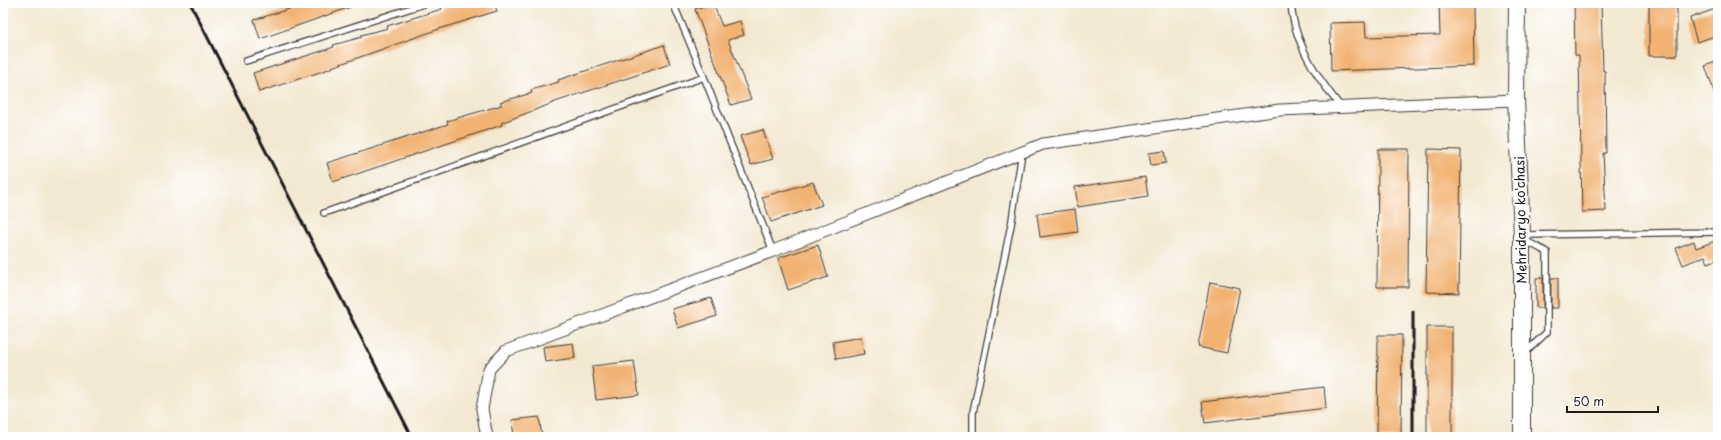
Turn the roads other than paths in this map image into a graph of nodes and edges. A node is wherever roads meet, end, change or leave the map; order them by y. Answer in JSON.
{"nodes":[{"id":1,"x":427,"y":3,"type":"edge"},
{"id":2,"x":673,"y":3,"type":"edge"},
{"id":3,"x":1291,"y":3,"type":"edge"},
{"id":4,"x":1517,"y":3,"type":"edge"},
{"id":5,"x":246,"y":61,"type":"dead end"},
{"id":6,"x":704,"y":77,"type":"junction"},
{"id":7,"x":1516,"y":100,"type":"junction"},
{"id":8,"x":1341,"y":106,"type":"junction"},
{"id":9,"x":1022,"y":151,"type":"junction"},
{"id":10,"x":324,"y":213,"type":"dead end"},
{"id":11,"x":1718,"y":232,"type":"edge"},
{"id":12,"x":1522,"y":237,"type":"junction"},
{"id":13,"x":773,"y":251,"type":"junction"},
{"id":14,"x":1522,"y":356,"type":"junction"},
{"id":15,"x":487,"y":437,"type":"edge"},
{"id":16,"x":974,"y":437,"type":"edge"},
{"id":17,"x":1522,"y":437,"type":"edge"}],
"edges":[{"from":1,"to":5,"type":"lane"},
{"from":2,"to":6,"type":"lane"},
{"from":3,"to":8,"type":"lane"},
{"from":4,"to":7,"type":"main road","name":"Мehridaryo ko'chasi"},
{"from":6,"to":10,"type":"lane"},
{"from":6,"to":13,"type":"lane"},
{"from":7,"to":8,"type":"street"},
{"from":7,"to":12,"type":"main road","name":"Мehridaryo ko'chasi"},
{"from":8,"to":9,"type":"street"},
{"from":9,"to":13,"type":"street"},
{"from":9,"to":16,"type":"lane"},
{"from":11,"to":12,"type":"lane"},
{"from":12,"to":14,"type":"main road","name":"Мehridaryo ko'chasi"},
{"from":12,"to":14,"type":"lane"},
{"from":13,"to":15,"type":"street"},
{"from":14,"to":17,"type":"main road","name":"Мehridaryo ko'chasi"}]}
